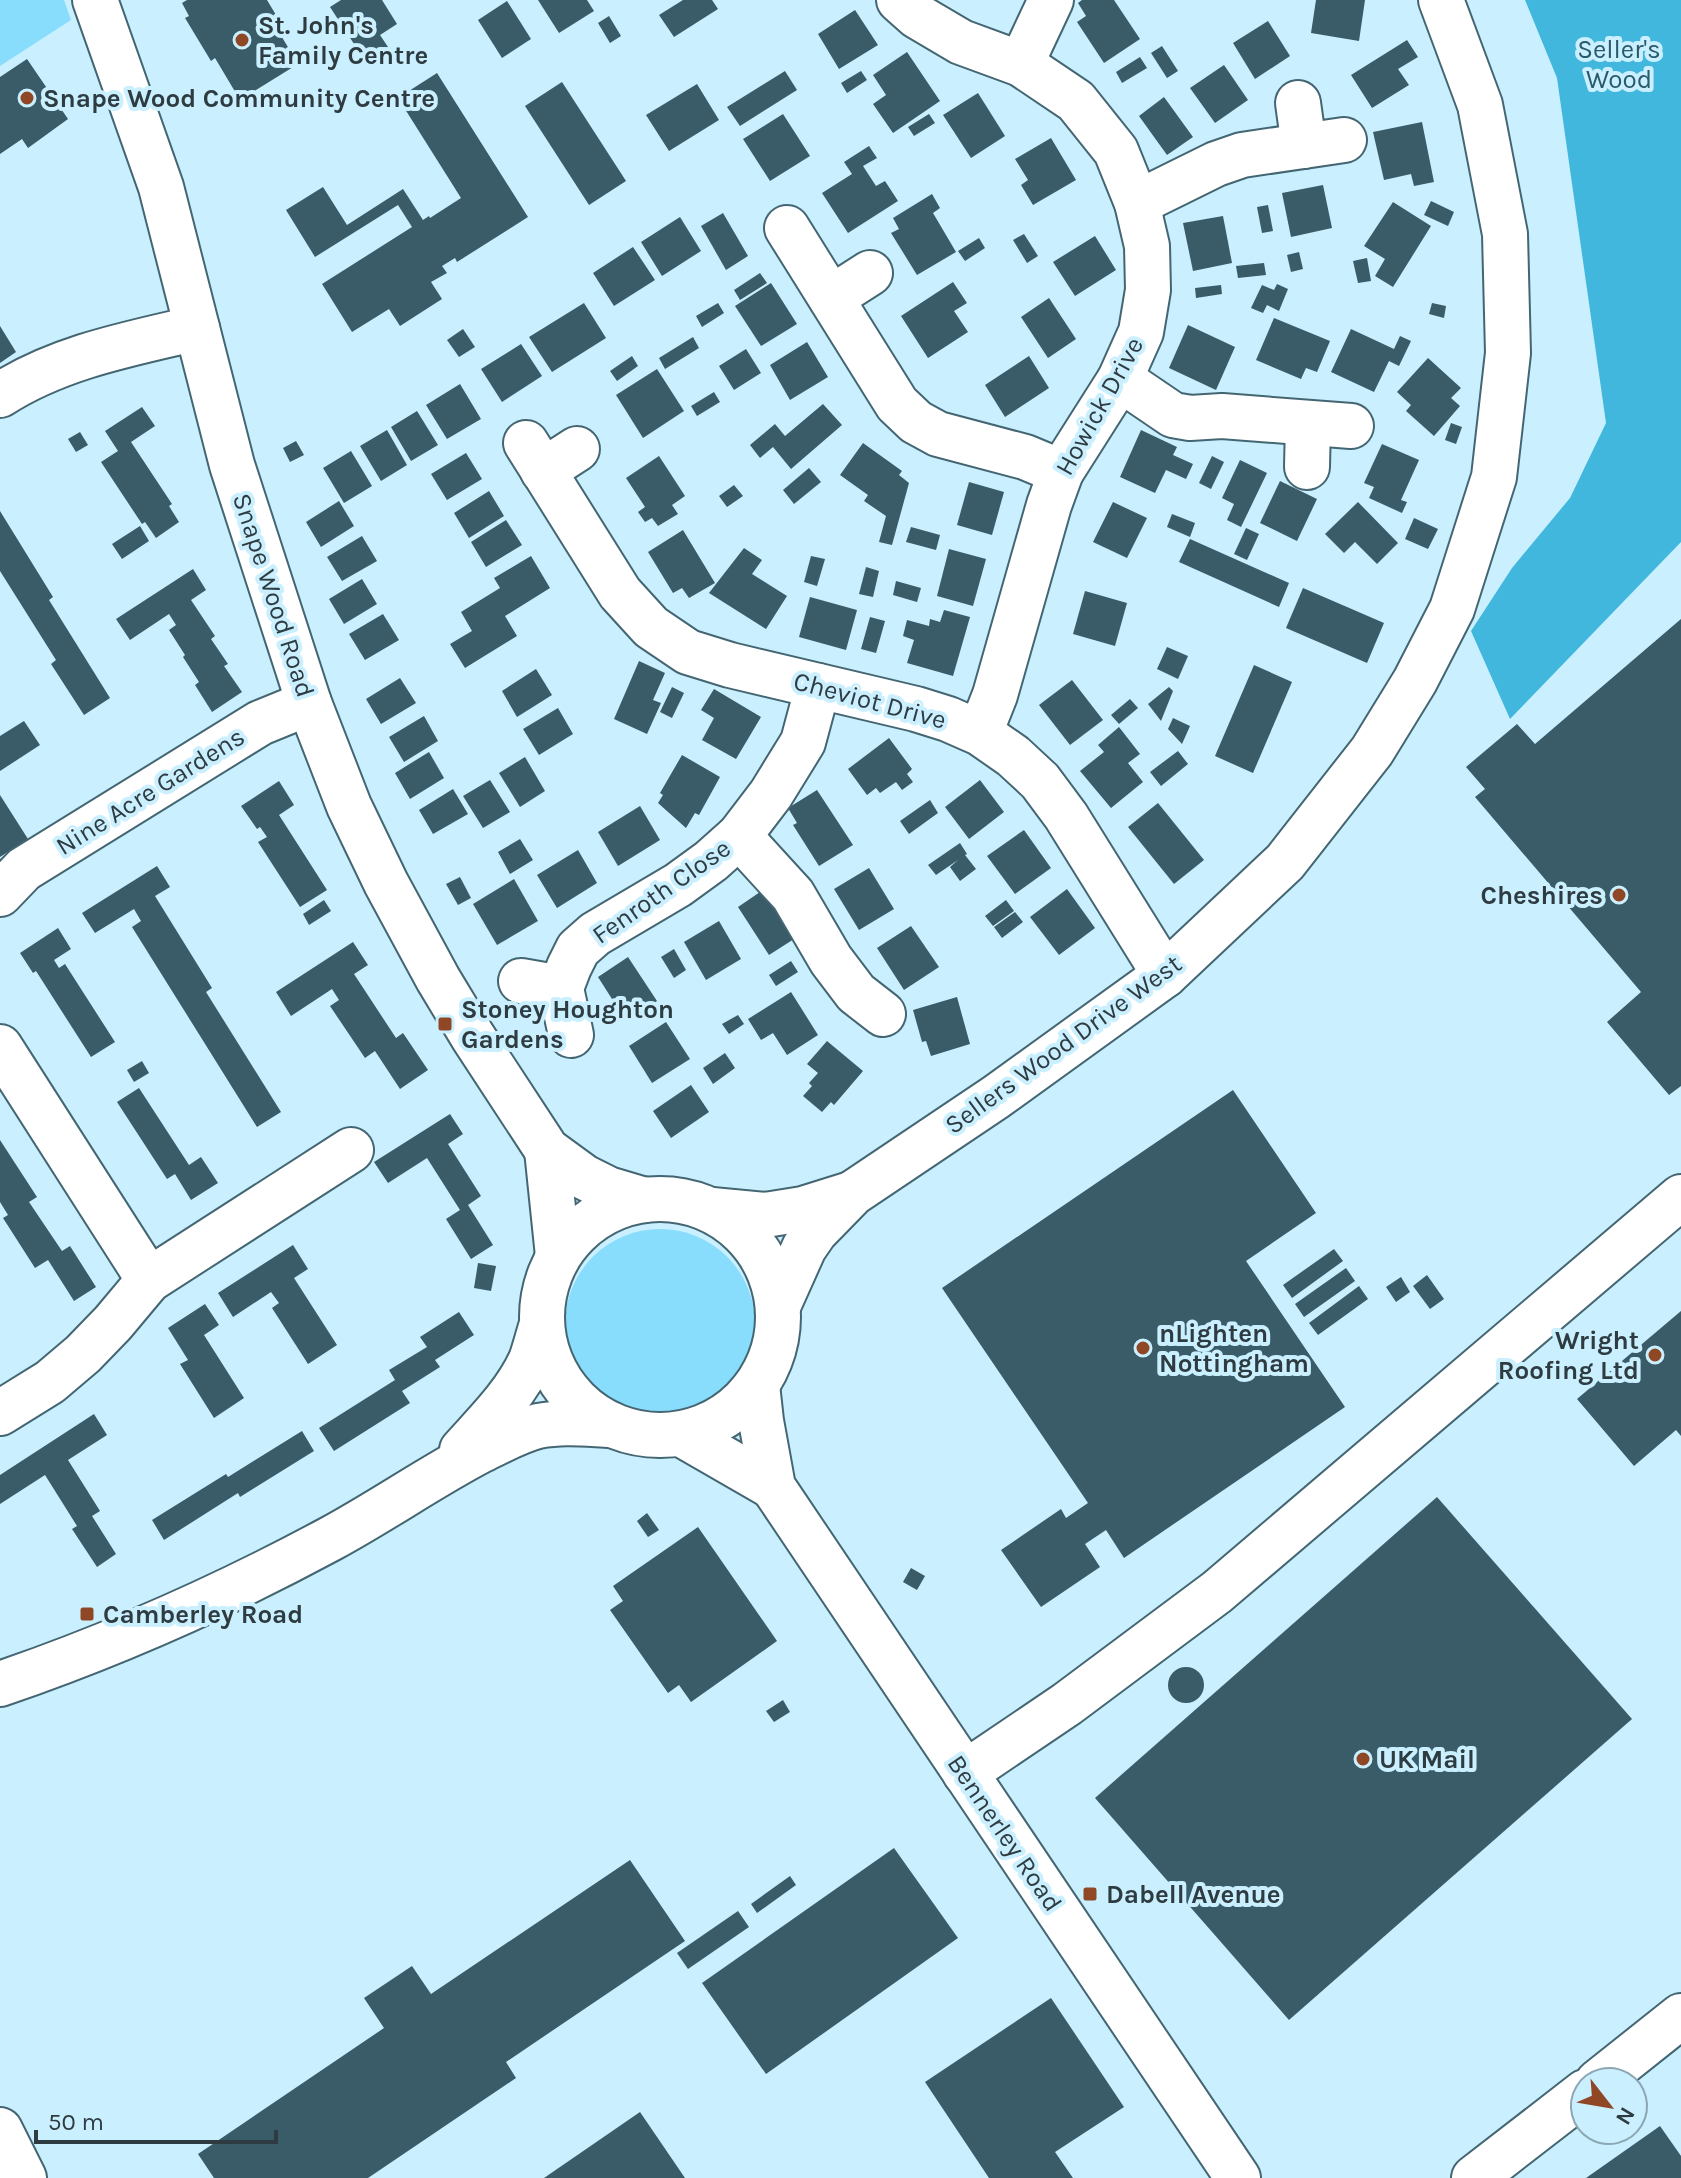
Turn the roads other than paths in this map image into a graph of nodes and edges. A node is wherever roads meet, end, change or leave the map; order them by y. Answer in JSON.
{"nodes":[{"id":1,"x":95,"y":0,"type":"edge"},
{"id":2,"x":899,"y":0,"type":"edge"},
{"id":3,"x":1051,"y":0,"type":"edge"},
{"id":4,"x":1441,"y":0,"type":"edge"},
{"id":5,"x":1021,"y":64,"type":"junction"},
{"id":6,"x":1298,"y":103,"type":"dead end"},
{"id":7,"x":1137,"y":203,"type":"junction"},
{"id":8,"x":787,"y":228,"type":"dead end"},
{"id":9,"x":870,"y":273,"type":"dead end"},
{"id":10,"x":831,"y":298,"type":"junction"},
{"id":11,"x":197,"y":328,"type":"junction"},
{"id":12,"x":1120,"y":379,"type":"junction"},
{"id":13,"x":0,"y":395,"type":"edge"},
{"id":14,"x":1308,"y":423,"type":"junction"},
{"id":15,"x":1351,"y":426,"type":"dead end"},
{"id":16,"x":549,"y":454,"type":"dead end"},
{"id":17,"x":1307,"y":467,"type":"dead end"},
{"id":18,"x":1061,"y":472,"type":"junction"},
{"id":19,"x":818,"y":686,"type":"junction"},
{"id":20,"x":309,"y":703,"type":"junction"},
{"id":21,"x":980,"y":733,"type":"junction"},
{"id":22,"x":739,"y":836,"type":"junction"},
{"id":23,"x":0,"y":894,"type":"edge"},
{"id":24,"x":1165,"y":975,"type":"junction"},
{"id":25,"x":856,"y":1006,"type":"dead end"},
{"id":26,"x":571,"y":1035,"type":"dead end"},
{"id":27,"x":0,"y":1047,"type":"edge"},
{"id":28,"x":351,"y":1150,"type":"dead end"},
{"id":29,"x":547,"y":1150,"type":"junction"},
{"id":30,"x":853,"y":1193,"type":"junction"},
{"id":31,"x":1681,"y":1197,"type":"edge"},
{"id":32,"x":645,"y":1200,"type":"junction"},
{"id":33,"x":712,"y":1210,"type":"junction"},
{"id":34,"x":558,"y":1256,"type":"junction"},
{"id":35,"x":149,"y":1280,"type":"junction"},
{"id":36,"x":778,"y":1306,"type":"junction"},
{"id":37,"x":542,"y":1324,"type":"junction"},
{"id":38,"x":757,"y":1385,"type":"junction"},
{"id":39,"x":0,"y":1413,"type":"edge"},
{"id":40,"x":611,"y":1425,"type":"junction"},
{"id":41,"x":681,"y":1434,"type":"junction"},
{"id":42,"x":444,"y":1470,"type":"junction"},
{"id":43,"x":773,"y":1487,"type":"junction"},
{"id":44,"x":0,"y":1684,"type":"edge"},
{"id":45,"x":965,"y":1773,"type":"junction"},
{"id":46,"x":1681,"y":2016,"type":"edge"},
{"id":47,"x":1618,"y":2066,"type":"edge"},
{"id":48,"x":1569,"y":2104,"type":"edge"},
{"id":49,"x":0,"y":2130,"type":"edge"},
{"id":50,"x":1224,"y":2173,"type":"edge"},
{"id":51,"x":15,"y":2176,"type":"edge"},
{"id":52,"x":1474,"y":2178,"type":"edge"}],
"edges":[{"from":1,"to":11,"type":"street","name":"Snape Wood Road"},
{"from":2,"to":5,"type":"street","name":"Howick Drive"},
{"from":3,"to":5,"type":"street"},
{"from":4,"to":24,"type":"street","name":"Sellers Wood Drive West"},
{"from":5,"to":7,"type":"street","name":"Howick Drive"},
{"from":6,"to":7,"type":"street"},
{"from":7,"to":12,"type":"street","name":"Howick Drive"},
{"from":8,"to":10,"type":"street"},
{"from":9,"to":10,"type":"street"},
{"from":10,"to":18,"type":"street"},
{"from":11,"to":13,"type":"street"},
{"from":11,"to":20,"type":"street","name":"Snape Wood Road"},
{"from":12,"to":14,"type":"street"},
{"from":12,"to":18,"type":"street","name":"Howick Drive"},
{"from":14,"to":15,"type":"street"},
{"from":14,"to":17,"type":"street"},
{"from":16,"to":19,"type":"street","name":"Cheviot Drive"},
{"from":18,"to":21,"type":"street","name":"Howick Drive"},
{"from":19,"to":21,"type":"street","name":"Cheviot Drive"},
{"from":19,"to":22,"type":"street","name":"Fenroth Close"},
{"from":20,"to":23,"type":"street","name":"Nine Acre Gardens"},
{"from":20,"to":29,"type":"street","name":"Snape Wood Road"},
{"from":21,"to":24,"type":"street","name":"Cheviot Drive"},
{"from":22,"to":25,"type":"street","name":"Fenroth Close"},
{"from":22,"to":26,"type":"street","name":"Fenroth Close"},
{"from":24,"to":30,"type":"street","name":"Sellers Wood Drive West"},
{"from":27,"to":35,"type":"street"},
{"from":28,"to":35,"type":"street"},
{"from":29,"to":32,"type":"street","name":"Snape Wood Road"},
{"from":29,"to":34,"type":"street","name":"Snape Wood Road"},
{"from":30,"to":33,"type":"street","name":"Sellers Wood Drive West"},
{"from":30,"to":36,"type":"street","name":"Sellers Wood Drive West"},
{"from":31,"to":45,"type":"street"},
{"from":32,"to":33,"type":"street"},
{"from":32,"to":34,"type":"street"},
{"from":33,"to":36,"type":"street"},
{"from":34,"to":37,"type":"street"},
{"from":35,"to":39,"type":"street"},
{"from":36,"to":38,"type":"street"},
{"from":37,"to":40,"type":"street"},
{"from":37,"to":42,"type":"street"},
{"from":38,"to":41,"type":"street"},
{"from":38,"to":43,"type":"street","name":"Bennerley Road"},
{"from":40,"to":41,"type":"street"},
{"from":40,"to":42,"type":"street"},
{"from":41,"to":43,"type":"street","name":"Bennerley Road"},
{"from":42,"to":44,"type":"street"},
{"from":43,"to":45,"type":"street","name":"Bennerley Road"},
{"from":45,"to":50,"type":"street","name":"Bennerley Road"},
{"from":46,"to":47,"type":"street"},
{"from":48,"to":52,"type":"street"},
{"from":49,"to":51,"type":"street"}]}
